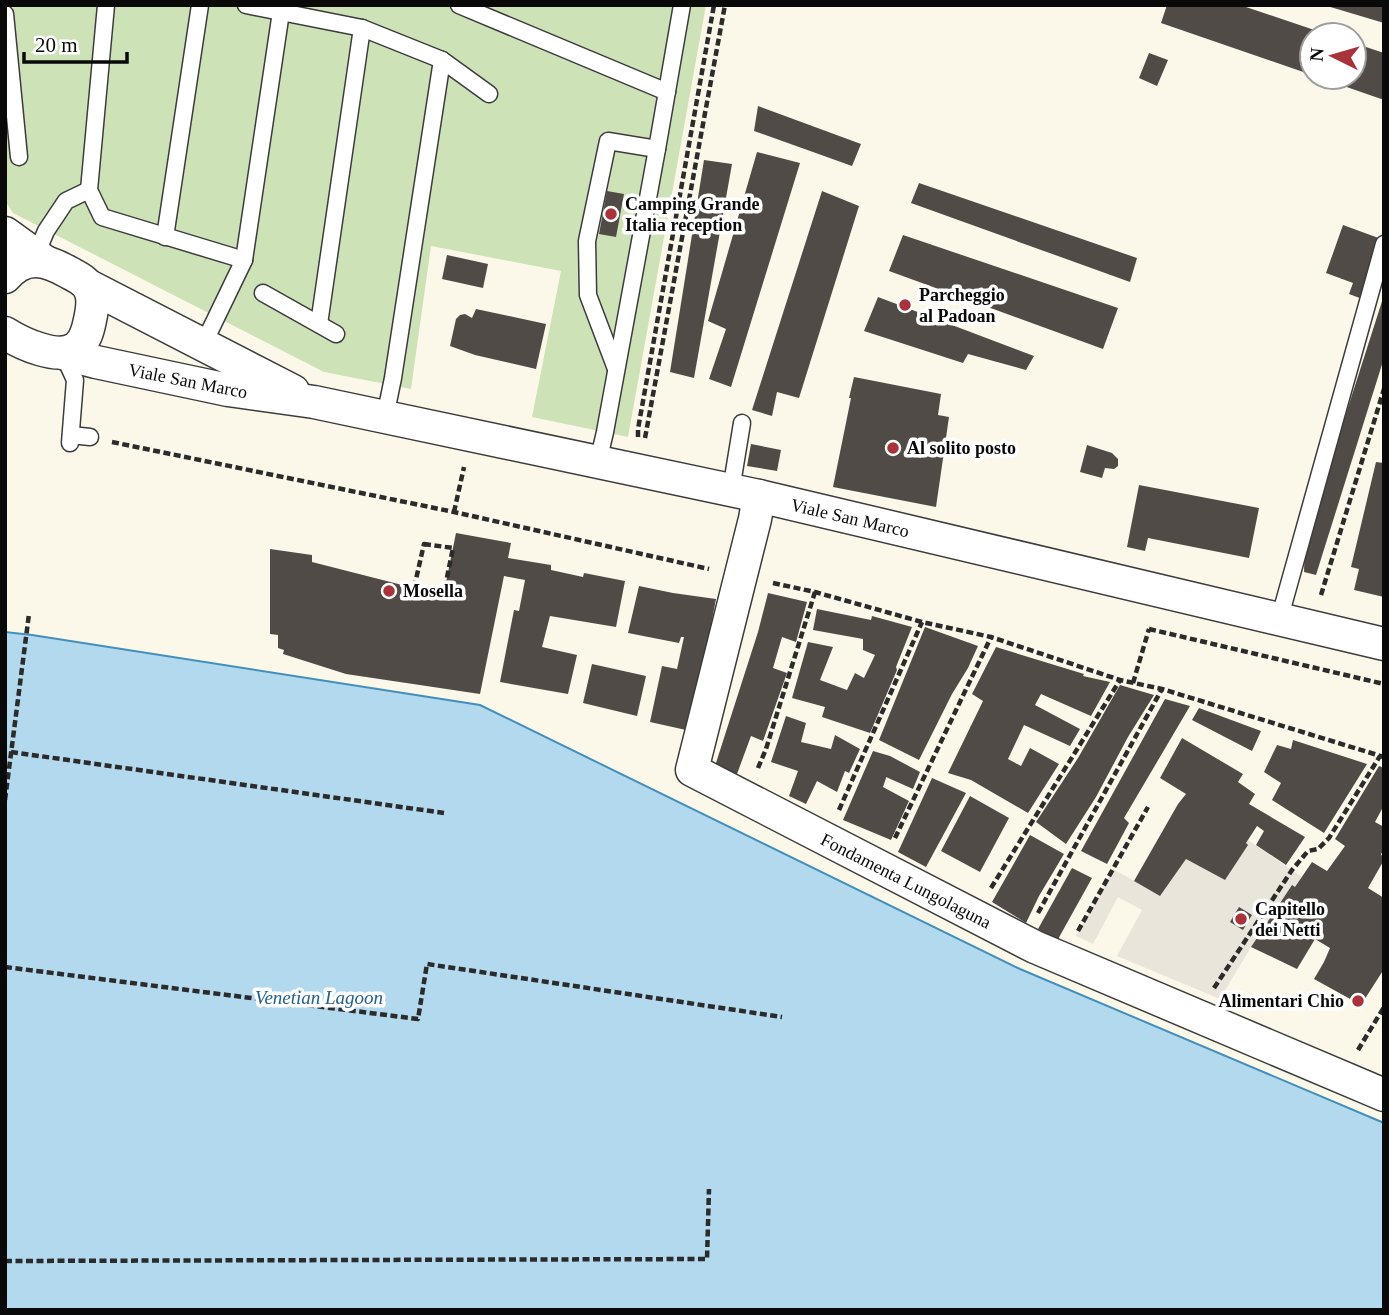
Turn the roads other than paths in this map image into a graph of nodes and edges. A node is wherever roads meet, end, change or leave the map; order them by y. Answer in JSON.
{"nodes":[{"id":1,"x":106,"y":5,"type":"edge"},
{"id":2,"x":200,"y":5,"type":"edge"},
{"id":3,"x":246,"y":5,"type":"edge"},
{"id":4,"x":459,"y":5,"type":"edge"},
{"id":5,"x":682,"y":5,"type":"edge"},
{"id":6,"x":281,"y":12,"type":"junction"},
{"id":7,"x":5,"y":14,"type":"edge"},
{"id":8,"x":362,"y":27,"type":"junction"},
{"id":9,"x":442,"y":60,"type":"junction"},
{"id":10,"x":667,"y":92,"type":"junction"},
{"id":11,"x":489,"y":94,"type":"dead end"},
{"id":12,"x":657,"y":149,"type":"junction"},
{"id":13,"x":19,"y":157,"type":"dead end"},
{"id":14,"x":89,"y":190,"type":"junction"},
{"id":15,"x":5,"y":233,"type":"edge"},
{"id":16,"x":165,"y":236,"type":"junction"},
{"id":17,"x":1384,"y":244,"type":"edge"},
{"id":18,"x":40,"y":258,"type":"junction"},
{"id":19,"x":244,"y":260,"type":"junction"},
{"id":20,"x":5,"y":277,"type":"edge"},
{"id":21,"x":89,"y":286,"type":"junction"},
{"id":22,"x":263,"y":293,"type":"dead end"},
{"id":23,"x":318,"y":324,"type":"junction"},
{"id":24,"x":5,"y":332,"type":"edge"},
{"id":25,"x":336,"y":334,"type":"dead end"},
{"id":26,"x":203,"y":345,"type":"junction"},
{"id":27,"x":63,"y":353,"type":"junction"},
{"id":28,"x":616,"y":370,"type":"junction"},
{"id":29,"x":314,"y":402,"type":"junction"},
{"id":30,"x":385,"y":417,"type":"junction"},
{"id":31,"x":742,"y":423,"type":"dead end"},
{"id":32,"x":90,"y":438,"type":"road end"},
{"id":33,"x":598,"y":462,"type":"junction"},
{"id":34,"x":745,"y":493,"type":"junction"},
{"id":35,"x":1279,"y":620,"type":"junction"},
{"id":36,"x":1384,"y":644,"type":"edge"},
{"id":37,"x":1384,"y":1096,"type":"edge"}],
"edges":[{"from":1,"to":14,"type":"lane"},
{"from":2,"to":16,"type":"lane"},
{"from":3,"to":6,"type":"lane"},
{"from":4,"to":10,"type":"lane"},
{"from":5,"to":10,"type":"lane"},
{"from":6,"to":8,"type":"lane"},
{"from":6,"to":19,"type":"lane"},
{"from":7,"to":13,"type":"lane"},
{"from":8,"to":9,"type":"lane"},
{"from":8,"to":23,"type":"lane"},
{"from":9,"to":11,"type":"lane"},
{"from":9,"to":30,"type":"lane"},
{"from":10,"to":12,"type":"lane"},
{"from":12,"to":28,"type":"lane"},
{"from":12,"to":28,"type":"lane"},
{"from":14,"to":16,"type":"lane"},
{"from":14,"to":18,"type":"lane"},
{"from":15,"to":18,"type":"street"},
{"from":16,"to":19,"type":"lane"},
{"from":17,"to":35,"type":"lane"},
{"from":18,"to":20,"type":"street"},
{"from":18,"to":21,"type":"street","name":"Viale San Marco"},
{"from":19,"to":26,"type":"lane"},
{"from":21,"to":26,"type":"street","name":"Viale San Marco"},
{"from":21,"to":27,"type":"street"},
{"from":22,"to":23,"type":"lane"},
{"from":23,"to":25,"type":"lane"},
{"from":24,"to":27,"type":"street","name":"Viale San Marco"},
{"from":26,"to":29,"type":"street","name":"Viale San Marco"},
{"from":27,"to":29,"type":"street","name":"Viale San Marco"},
{"from":27,"to":32,"type":"lane"},
{"from":28,"to":33,"type":"lane"},
{"from":29,"to":30,"type":"street","name":"Viale San Marco"},
{"from":30,"to":33,"type":"street","name":"Viale San Marco"},
{"from":31,"to":34,"type":"lane"},
{"from":33,"to":34,"type":"street","name":"Viale San Marco"},
{"from":34,"to":35,"type":"street","name":"Viale San Marco"},
{"from":34,"to":37,"type":"street","name":"Fondamenta Lungolaguna"},
{"from":35,"to":36,"type":"street","name":"Viale San Marco"}]}
